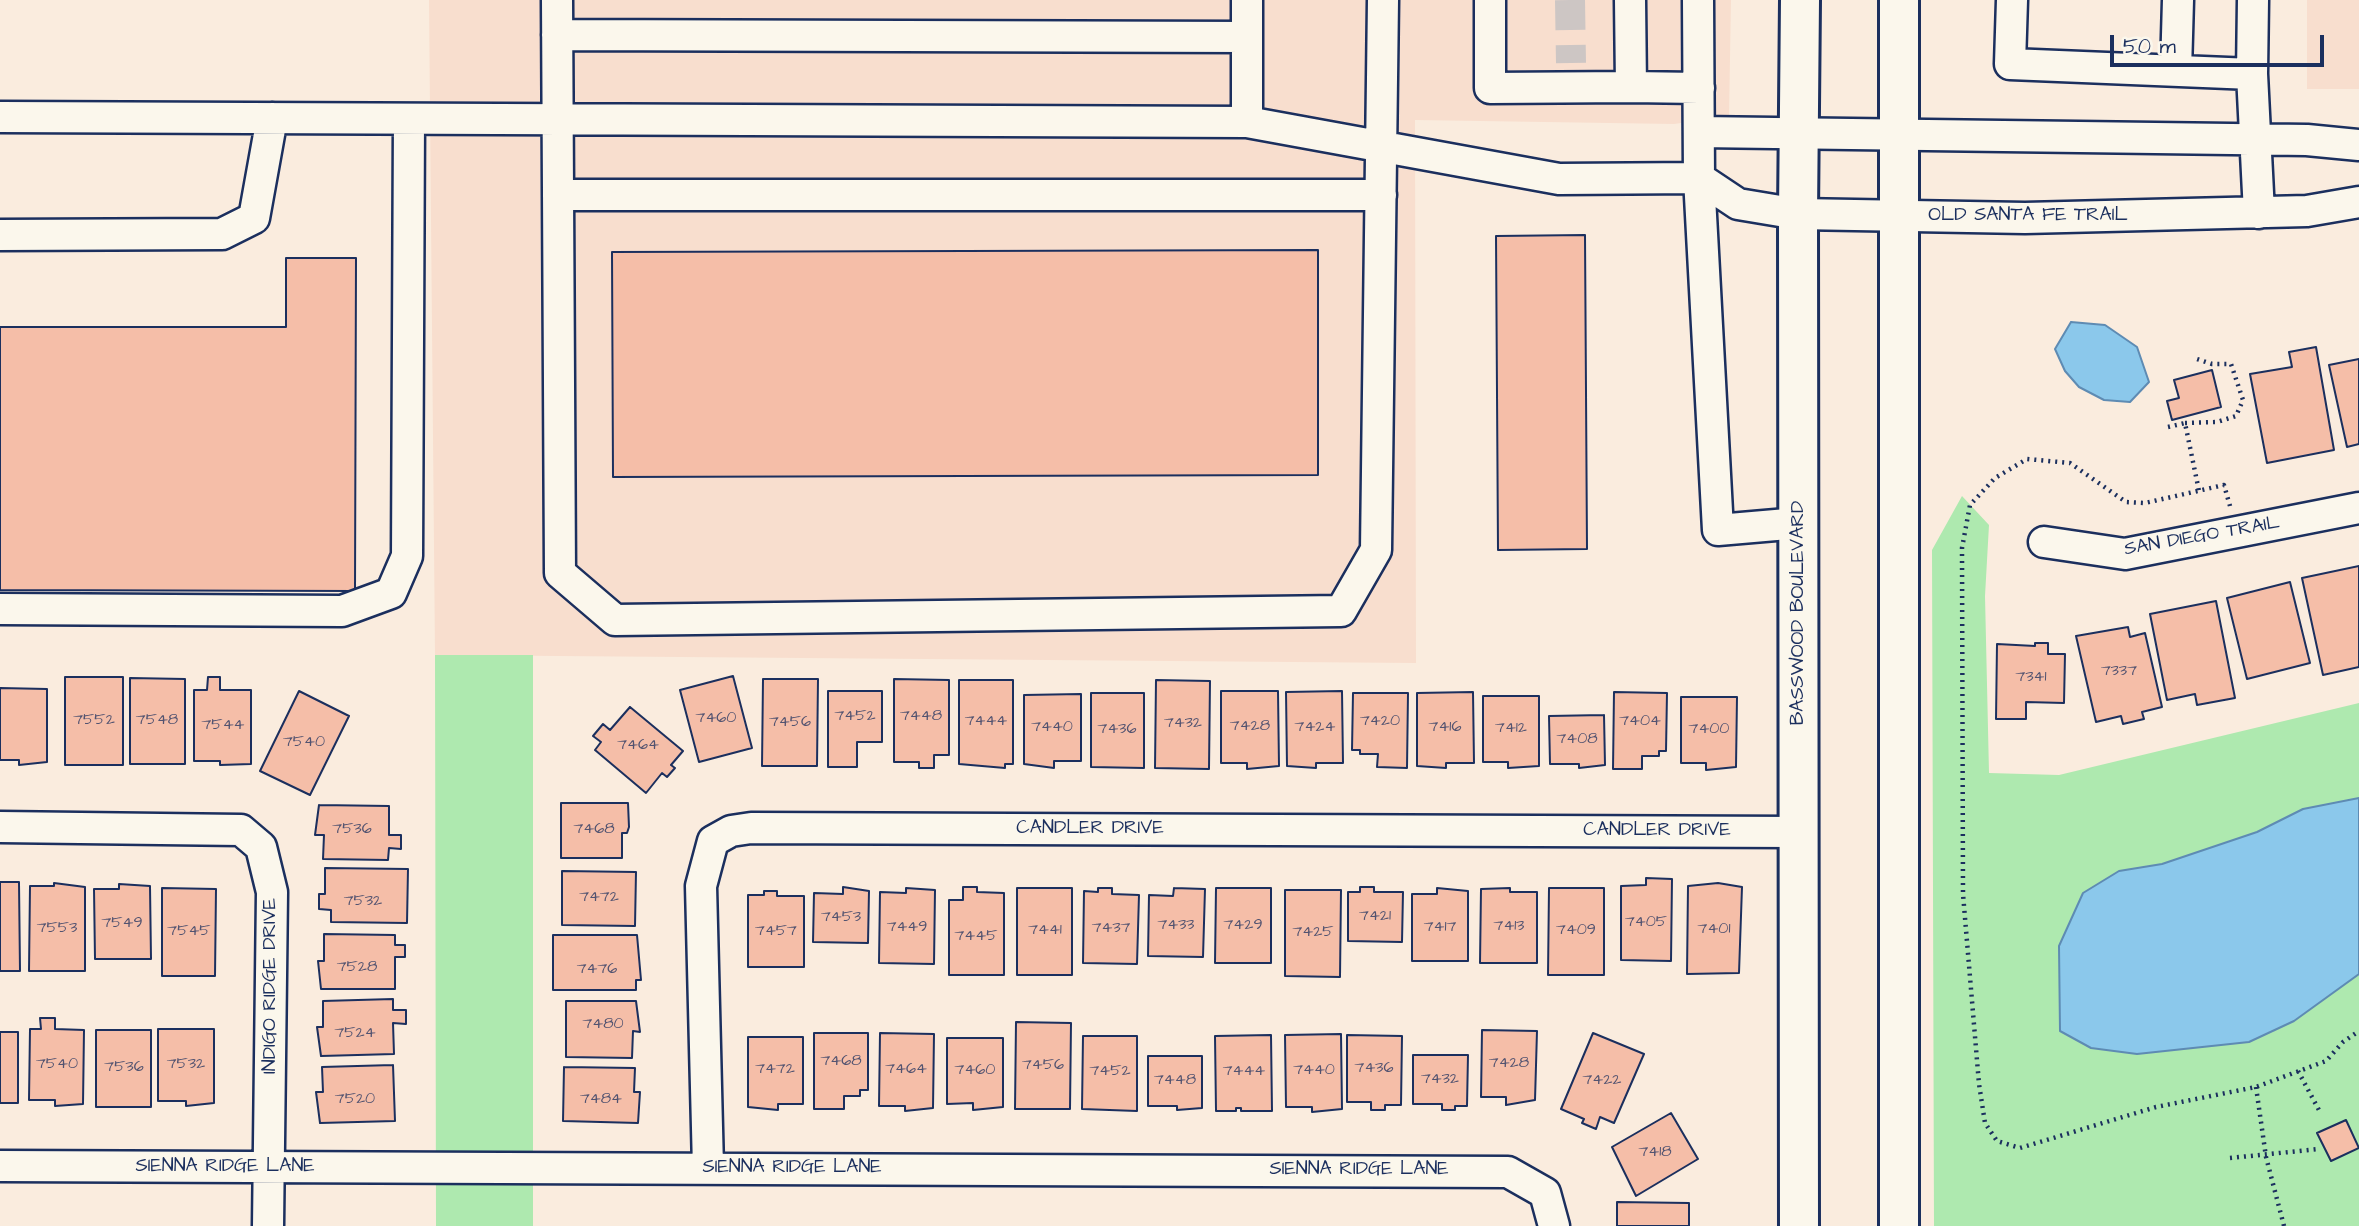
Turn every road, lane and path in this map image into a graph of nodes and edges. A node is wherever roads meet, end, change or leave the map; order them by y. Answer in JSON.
{"nodes":[{"id":1,"x":557,"y":0,"type":"edge"},
{"id":2,"x":1247,"y":0,"type":"edge"},
{"id":3,"x":1383,"y":0,"type":"edge"},
{"id":4,"x":1490,"y":0,"type":"edge"},
{"id":5,"x":1614,"y":0,"type":"edge"},
{"id":6,"x":1630,"y":0,"type":"edge"},
{"id":7,"x":1645,"y":0,"type":"edge"},
{"id":8,"x":1698,"y":0,"type":"edge"},
{"id":9,"x":1800,"y":0,"type":"edge"},
{"id":10,"x":1899,"y":0,"type":"edge"},
{"id":11,"x":2012,"y":0,"type":"edge"},
{"id":12,"x":2178,"y":0,"type":"edge"},
{"id":13,"x":2253,"y":0,"type":"edge"},
{"id":14,"x":557,"y":35,"type":"junction"},
{"id":15,"x":1247,"y":37,"type":"junction"},
{"id":16,"x":2176,"y":71,"type":"junction"},
{"id":17,"x":2252,"y":74,"type":"junction"},
{"id":18,"x":1631,"y":75,"type":"junction"},
{"id":19,"x":1699,"y":88,"type":"junction"},
{"id":20,"x":0,"y":117,"type":"edge"},
{"id":21,"x":558,"y":117,"type":"junction"},
{"id":22,"x":272,"y":118,"type":"junction"},
{"id":23,"x":409,"y":119,"type":"junction"},
{"id":24,"x":1247,"y":122,"type":"junction"},
{"id":25,"x":1699,"y":132,"type":"junction"},
{"id":26,"x":1798,"y":132,"type":"junction"},
{"id":27,"x":1897,"y":136,"type":"junction"},
{"id":28,"x":2256,"y":140,"type":"junction"},
{"id":29,"x":2359,"y":145,"type":"edge"},
{"id":30,"x":1382,"y":146,"type":"junction"},
{"id":31,"x":1699,"y":178,"type":"junction"},
{"id":32,"x":558,"y":195,"type":"junction"},
{"id":33,"x":1381,"y":195,"type":"junction"},
{"id":34,"x":2359,"y":202,"type":"edge"},
{"id":35,"x":2259,"y":213,"type":"junction"},
{"id":36,"x":1798,"y":214,"type":"junction"},
{"id":37,"x":1897,"y":215,"type":"junction"},
{"id":38,"x":0,"y":235,"type":"edge"},
{"id":39,"x":2197,"y":359,"type":"dead end"},
{"id":40,"x":2185,"y":423,"type":"junction"},
{"id":41,"x":2168,"y":427,"type":"dead end"},
{"id":42,"x":2199,"y":491,"type":"junction"},
{"id":43,"x":2359,"y":508,"type":"edge"},
{"id":44,"x":2231,"y":512,"type":"dead end"},
{"id":45,"x":1798,"y":523,"type":"junction"},
{"id":46,"x":2044,"y":541,"type":"dead end"},
{"id":47,"x":0,"y":608,"type":"edge"},
{"id":48,"x":0,"y":827,"type":"edge"},
{"id":49,"x":1799,"y":832,"type":"junction"},
{"id":50,"x":2359,"y":1031,"type":"edge"},
{"id":51,"x":2298,"y":1071,"type":"junction"},
{"id":52,"x":2256,"y":1087,"type":"junction"},
{"id":53,"x":2320,"y":1112,"type":"dead end"},
{"id":54,"x":2319,"y":1149,"type":"dead end"},
{"id":55,"x":2266,"y":1157,"type":"junction"},
{"id":56,"x":2231,"y":1158,"type":"dead end"},
{"id":57,"x":0,"y":1166,"type":"edge"},
{"id":58,"x":270,"y":1167,"type":"junction"},
{"id":59,"x":708,"y":1168,"type":"junction"},
{"id":60,"x":268,"y":1226,"type":"edge"},
{"id":61,"x":1554,"y":1226,"type":"edge"},
{"id":62,"x":1799,"y":1226,"type":"edge"},
{"id":63,"x":1899,"y":1226,"type":"edge"},
{"id":64,"x":2284,"y":1226,"type":"edge"}],
"edges":[{"from":1,"to":14,"type":"street"},
{"from":2,"to":15,"type":"street"},
{"from":3,"to":30,"type":"street"},
{"from":4,"to":18,"type":"street"},
{"from":5,"to":18,"type":"street"},
{"from":6,"to":18,"type":"street"},
{"from":7,"to":18,"type":"street"},
{"from":8,"to":19,"type":"street"},
{"from":9,"to":26,"type":"main road","name":"BASSWOOD BOULEVARD"},
{"from":10,"to":27,"type":"main road"},
{"from":11,"to":16,"type":"street"},
{"from":12,"to":16,"type":"street"},
{"from":13,"to":17,"type":"street"},
{"from":14,"to":15,"type":"street"},
{"from":14,"to":21,"type":"street"},
{"from":15,"to":24,"type":"street"},
{"from":16,"to":17,"type":"street"},
{"from":17,"to":28,"type":"street"},
{"from":18,"to":19,"type":"street"},
{"from":19,"to":25,"type":"street"},
{"from":20,"to":22,"type":"street"},
{"from":21,"to":23,"type":"street"},
{"from":21,"to":24,"type":"street"},
{"from":21,"to":32,"type":"street"},
{"from":22,"to":23,"type":"street"},
{"from":22,"to":38,"type":"street"},
{"from":23,"to":47,"type":"street"},
{"from":24,"to":30,"type":"street"},
{"from":25,"to":26,"type":"street"},
{"from":25,"to":31,"type":"street"},
{"from":26,"to":27,"type":"street"},
{"from":26,"to":36,"type":"main road","name":"BASSWOOD BOULEVARD"},
{"from":27,"to":28,"type":"street"},
{"from":27,"to":37,"type":"main road"},
{"from":28,"to":29,"type":"street"},
{"from":28,"to":35,"type":"street"},
{"from":30,"to":31,"type":"street"},
{"from":30,"to":33,"type":"street"},
{"from":31,"to":36,"type":"street","name":"OLD SANTA FE TRAIL"},
{"from":31,"to":45,"type":"street"},
{"from":32,"to":33,"type":"street"},
{"from":32,"to":33,"type":"street"},
{"from":34,"to":35,"type":"street","name":"OLD SANTA FE TRAIL"},
{"from":35,"to":37,"type":"street","name":"OLD SANTA FE TRAIL"},
{"from":36,"to":37,"type":"street","name":"OLD SANTA FE TRAIL"},
{"from":36,"to":45,"type":"main road","name":"BASSWOOD BOULEVARD"},
{"from":37,"to":63,"type":"main road"},
{"from":39,"to":40,"type":"path"},
{"from":40,"to":41,"type":"path"},
{"from":40,"to":42,"type":"path"},
{"from":42,"to":44,"type":"path"},
{"from":42,"to":52,"type":"path"},
{"from":43,"to":46,"type":"street","name":"SAN DIEGO TRAIL"},
{"from":45,"to":49,"type":"main road","name":"BASSWOOD BOULEVARD"},
{"from":48,"to":58,"type":"street","name":"INDIGO RIDGE DRIVE"},
{"from":49,"to":59,"type":"street","name":"CANDLER DRIVE"},
{"from":49,"to":62,"type":"main road","name":"BASSWOOD BOULEVARD"},
{"from":50,"to":51,"type":"path"},
{"from":51,"to":52,"type":"path"},
{"from":51,"to":53,"type":"path"},
{"from":52,"to":55,"type":"path"},
{"from":54,"to":55,"type":"path"},
{"from":55,"to":56,"type":"path"},
{"from":55,"to":64,"type":"path"},
{"from":57,"to":58,"type":"street","name":"SIENNA RIDGE LANE"},
{"from":58,"to":59,"type":"street","name":"SIENNA RIDGE LANE"},
{"from":58,"to":60,"type":"street","name":"INDIGO RIDGE DRIVE"},
{"from":59,"to":61,"type":"street","name":"SIENNA RIDGE LANE"}]}
